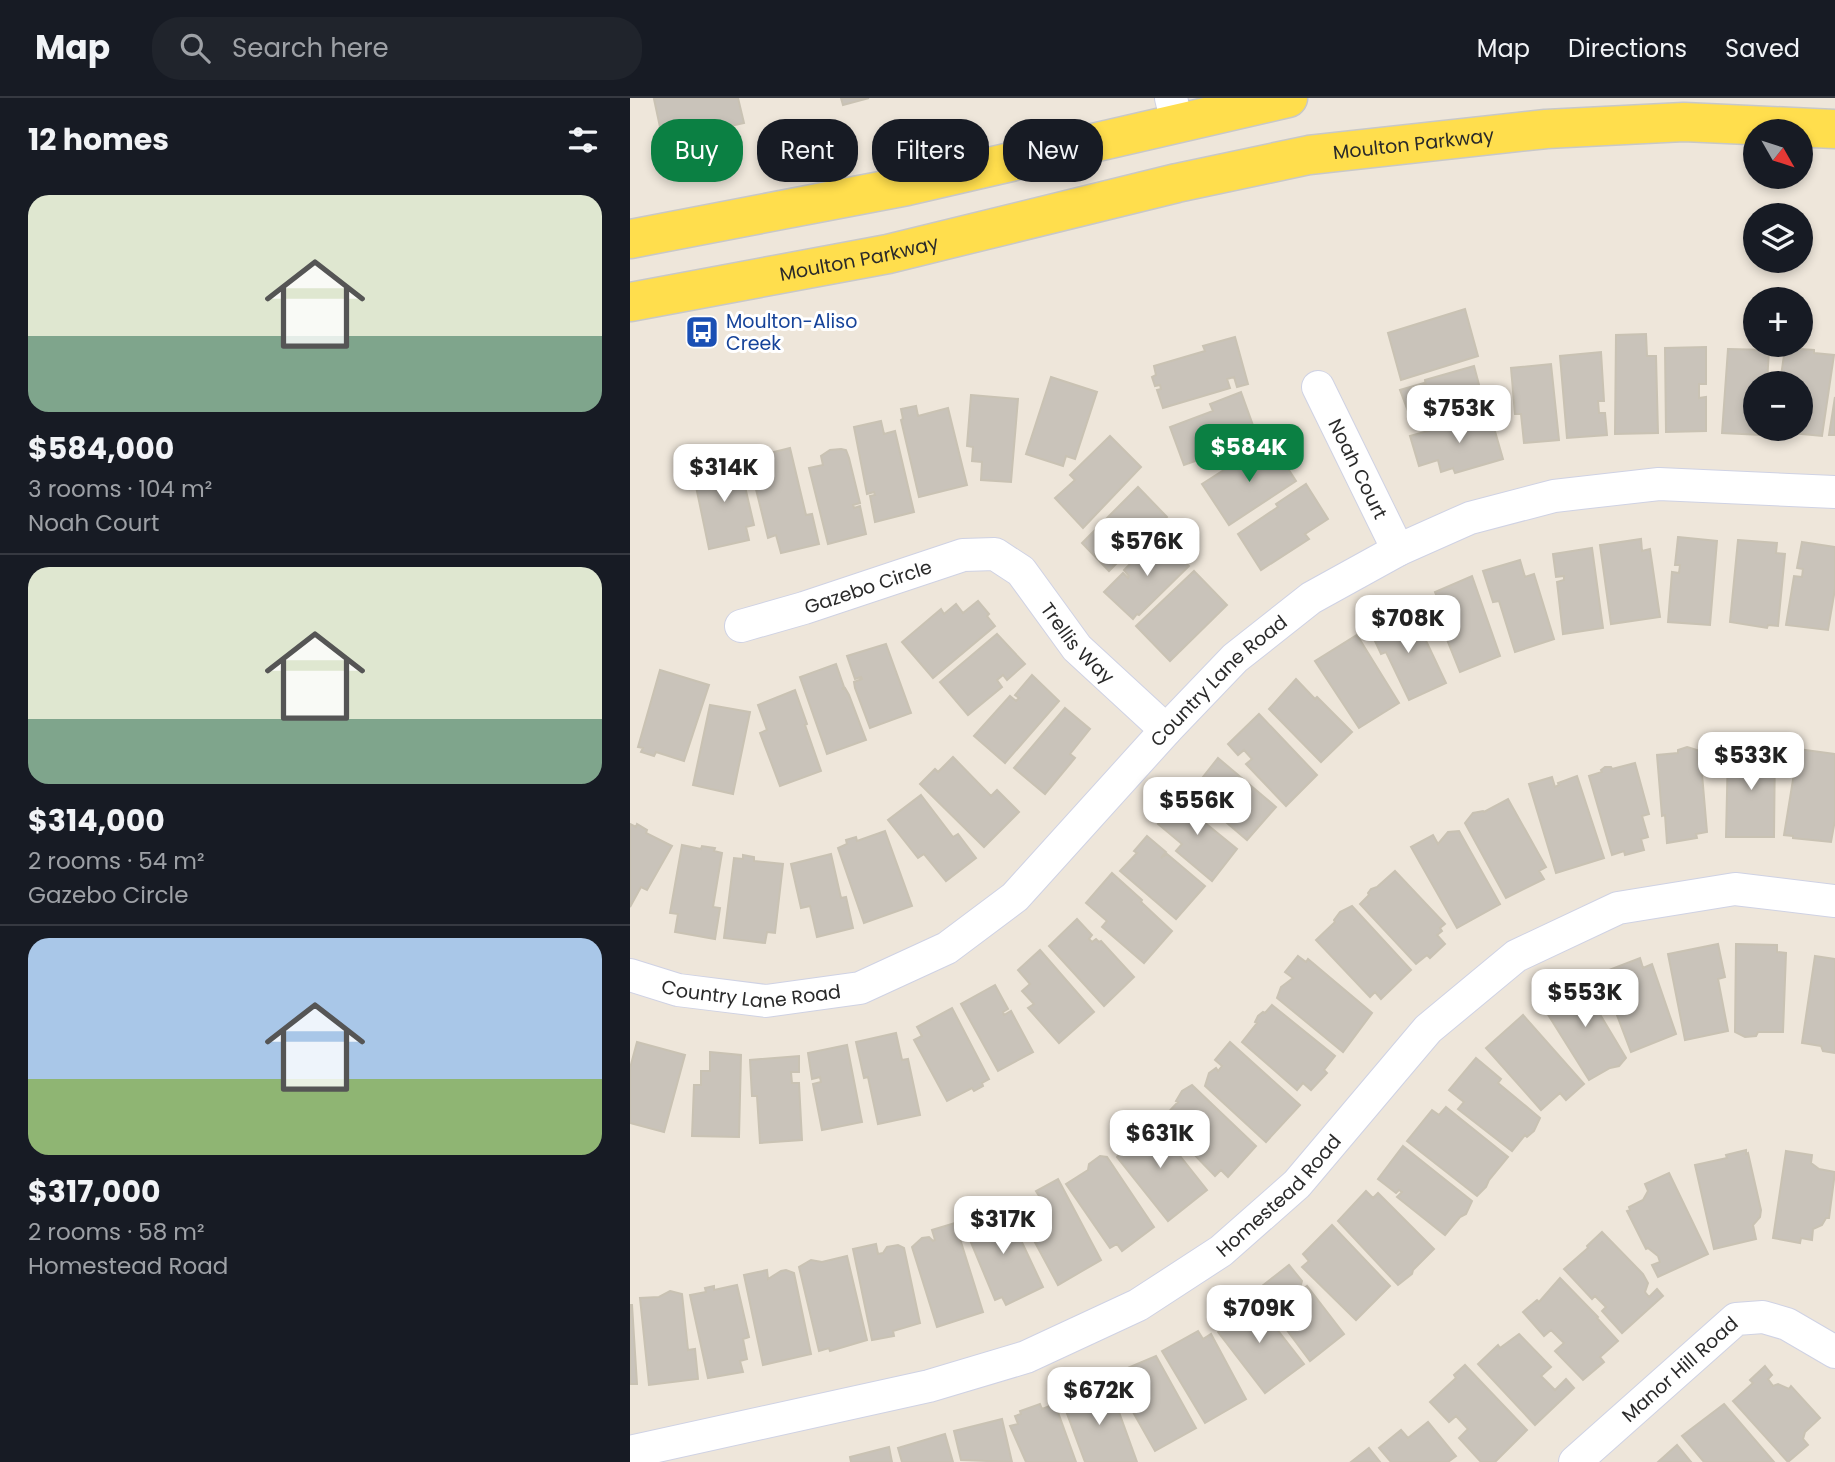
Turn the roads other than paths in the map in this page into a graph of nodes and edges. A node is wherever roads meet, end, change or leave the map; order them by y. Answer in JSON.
{"nodes":[{"id":1,"x":1288,"y":98,"type":"edge"},
{"id":2,"x":1174,"y":110,"type":"edge"},
{"id":3,"x":1835,"y":130,"type":"edge"},
{"id":4,"x":630,"y":239,"type":"edge"},
{"id":5,"x":630,"y":302,"type":"edge"},
{"id":6,"x":1318,"y":387,"type":"dead end"},
{"id":7,"x":1835,"y":492,"type":"edge"},
{"id":8,"x":1398,"y":550,"type":"junction"},
{"id":9,"x":995,"y":554,"type":"joint"},
{"id":10,"x":741,"y":626,"type":"dead end"},
{"id":11,"x":1166,"y":730,"type":"junction"},
{"id":12,"x":1835,"y":901,"type":"edge"},
{"id":13,"x":630,"y":975,"type":"edge"},
{"id":14,"x":1835,"y":1352,"type":"edge"},
{"id":15,"x":630,"y":1452,"type":"edge"},
{"id":16,"x":1575,"y":1462,"type":"edge"}],
"edges":[{"from":1,"to":2,"type":"main road"},
{"from":2,"to":4,"type":"main road"},
{"from":3,"to":5,"type":"main road","name":"Moulton Parkway"},
{"from":6,"to":8,"type":"street","name":"Noah Court"},
{"from":7,"to":8,"type":"street","name":"Country Lane Road"},
{"from":8,"to":11,"type":"street","name":"Country Lane Road"},
{"from":9,"to":10,"type":"street","name":"Gazebo Circle"},
{"from":9,"to":11,"type":"street","name":"Trellis Way"},
{"from":11,"to":13,"type":"street","name":"Country Lane Road"},
{"from":12,"to":15,"type":"street","name":"Homestead Road"},
{"from":14,"to":16,"type":"street","name":"Manor Hill Road"}]}
